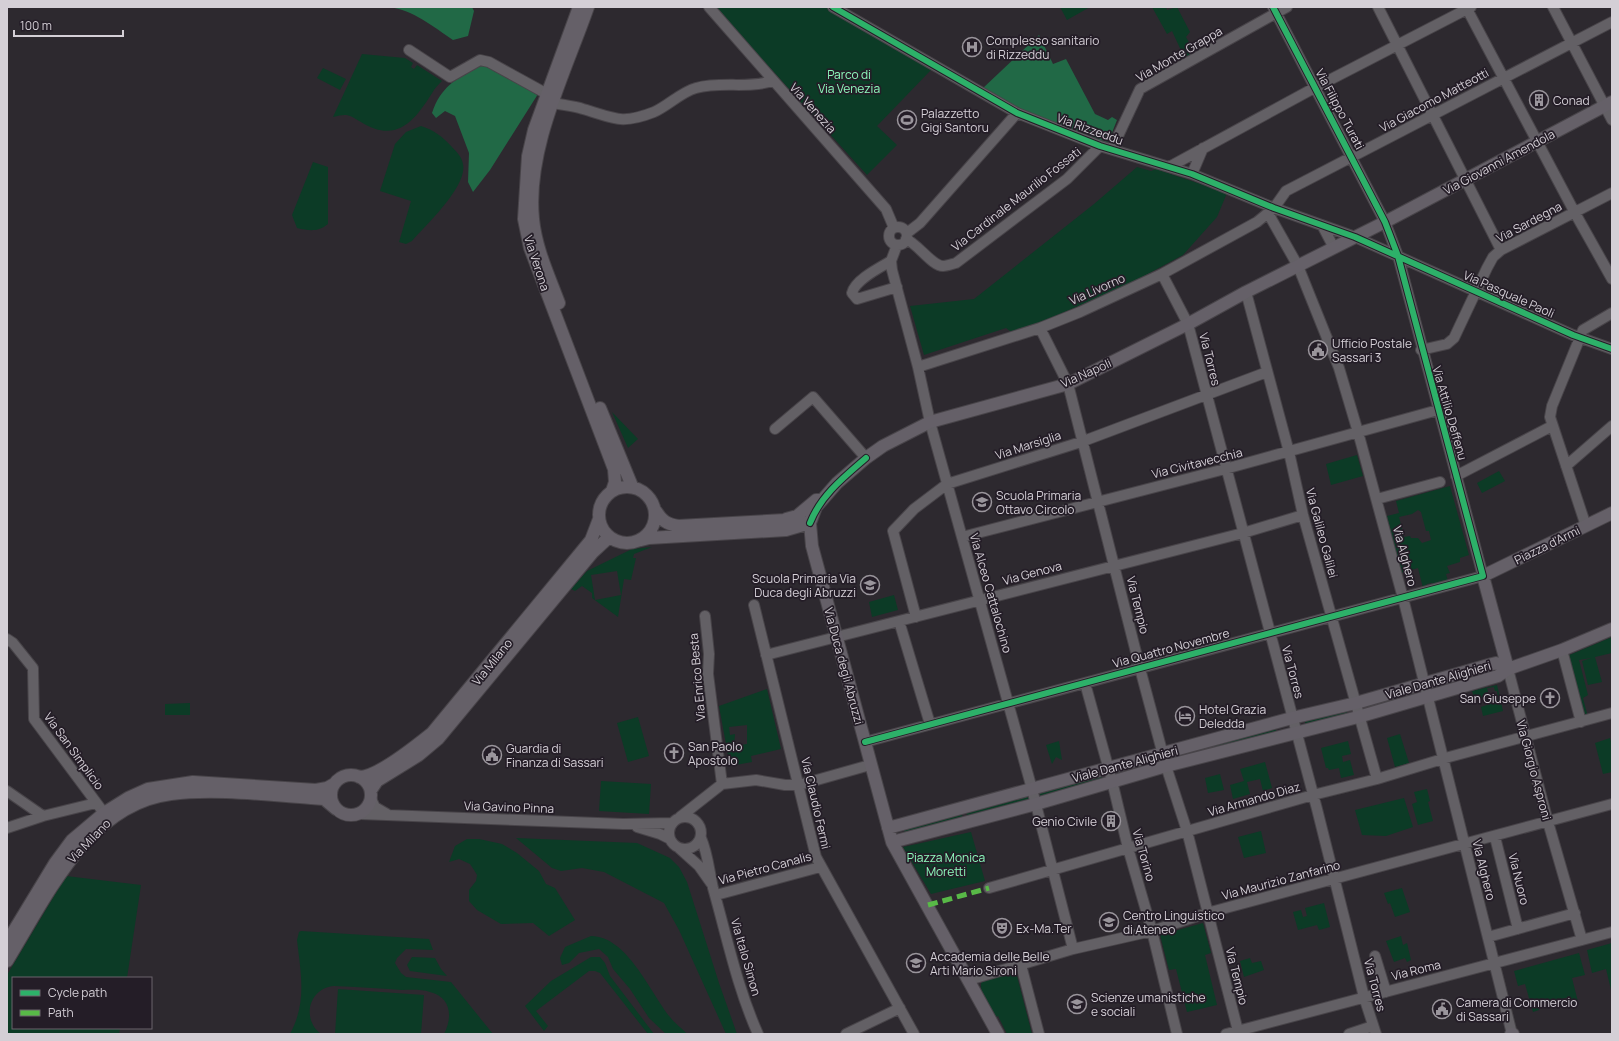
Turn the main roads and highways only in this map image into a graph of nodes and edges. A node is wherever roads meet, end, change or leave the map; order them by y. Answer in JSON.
{"nodes":[{"id":1,"x":579,"y":7,"type":"edge"},
{"id":2,"x":588,"y":7,"type":"edge"},
{"id":3,"x":550,"y":99,"type":"junction"},
{"id":4,"x":1608,"y":104,"type":"edge"},
{"id":5,"x":1354,"y":237,"type":"joint"},
{"id":6,"x":632,"y":486,"type":"junction"},
{"id":7,"x":612,"y":491,"type":"junction"},
{"id":8,"x":823,"y":499,"type":"junction"},
{"id":9,"x":656,"y":511,"type":"junction"},
{"id":10,"x":1612,"y":513,"type":"edge"},
{"id":11,"x":599,"y":519,"type":"junction"},
{"id":12,"x":810,"y":523,"type":"junction"},
{"id":13,"x":785,"y":525,"type":"junction"},
{"id":14,"x":611,"y":538,"type":"junction"},
{"id":15,"x":640,"y":540,"type":"junction"},
{"id":16,"x":812,"y":546,"type":"junction"},
{"id":17,"x":1483,"y":576,"type":"joint"},
{"id":18,"x":1612,"y":629,"type":"edge"},
{"id":19,"x":1508,"y":669,"type":"junction"},
{"id":20,"x":1164,"y":760,"type":"junction"},
{"id":21,"x":359,"y":776,"type":"junction"},
{"id":22,"x":334,"y":784,"type":"junction"},
{"id":23,"x":371,"y":794,"type":"junction"},
{"id":24,"x":963,"y":808,"type":"junction"},
{"id":25,"x":336,"y":809,"type":"junction"},
{"id":26,"x":967,"y":823,"type":"junction"},
{"id":27,"x":888,"y":828,"type":"junction"},
{"id":28,"x":892,"y":842,"type":"junction"},
{"id":29,"x":7,"y":942,"type":"edge"},
{"id":30,"x":7,"y":961,"type":"edge"},
{"id":31,"x":998,"y":1034,"type":"edge"}],
"edges":[{"from":1,"to":3,"type":"main road","name":"Via Verona"},
{"from":2,"to":3,"type":"main road","name":"Via Verona"},
{"from":3,"to":6,"type":"main road","name":"Via Verona"},
{"from":3,"to":7,"type":"main road","name":"Via Verona"},
{"from":4,"to":5,"type":"main road","name":"Via Giovanni Amendola"},
{"from":5,"to":8,"type":"main road","name":"Via Napoli"},
{"from":6,"to":7,"type":"main road"},
{"from":6,"to":9,"type":"main road"},
{"from":7,"to":11,"type":"main road"},
{"from":8,"to":12,"type":"main road","name":"Via Napoli"},
{"from":8,"to":13,"type":"main road"},
{"from":9,"to":13,"type":"main road"},
{"from":9,"to":15,"type":"main road"},
{"from":10,"to":17,"type":"main road","name":"Piazza d'Armi"},
{"from":11,"to":14,"type":"main road"},
{"from":11,"to":21,"type":"main road","name":"Via Milano"},
{"from":12,"to":13,"type":"main road"},
{"from":12,"to":16,"type":"main road","name":"Via Duca degli Abruzzi"},
{"from":13,"to":15,"type":"main road"},
{"from":13,"to":16,"type":"main road"},
{"from":14,"to":15,"type":"main road"},
{"from":14,"to":23,"type":"main road","name":"Via Milano"},
{"from":16,"to":27,"type":"main road","name":"Via Duca degli Abruzzi"},
{"from":17,"to":19,"type":"main road","name":"Via Giorgio Asproni"},
{"from":18,"to":19,"type":"main road"},
{"from":19,"to":20,"type":"main road","name":"Viale Dante Alighieri"},
{"from":19,"to":20,"type":"main road","name":"Viale Dante Alighieri"},
{"from":20,"to":24,"type":"main road","name":"Viale Dante Alighieri"},
{"from":20,"to":26,"type":"main road","name":"Viale Dante Alighieri"},
{"from":21,"to":22,"type":"main road"},
{"from":21,"to":23,"type":"main road"},
{"from":22,"to":25,"type":"main road"},
{"from":22,"to":29,"type":"main road","name":"Via Milano"},
{"from":23,"to":25,"type":"main road"},
{"from":24,"to":26,"type":"main road"},
{"from":24,"to":27,"type":"main road","name":"Viale Dante Alighieri"},
{"from":25,"to":30,"type":"main road","name":"Via Milano"},
{"from":26,"to":28,"type":"main road","name":"Viale Dante Alighieri"},
{"from":27,"to":28,"type":"main road","name":"Via Duca degli Abruzzi"},
{"from":28,"to":31,"type":"main road","name":"Via Duca degli Abruzzi"}]}
